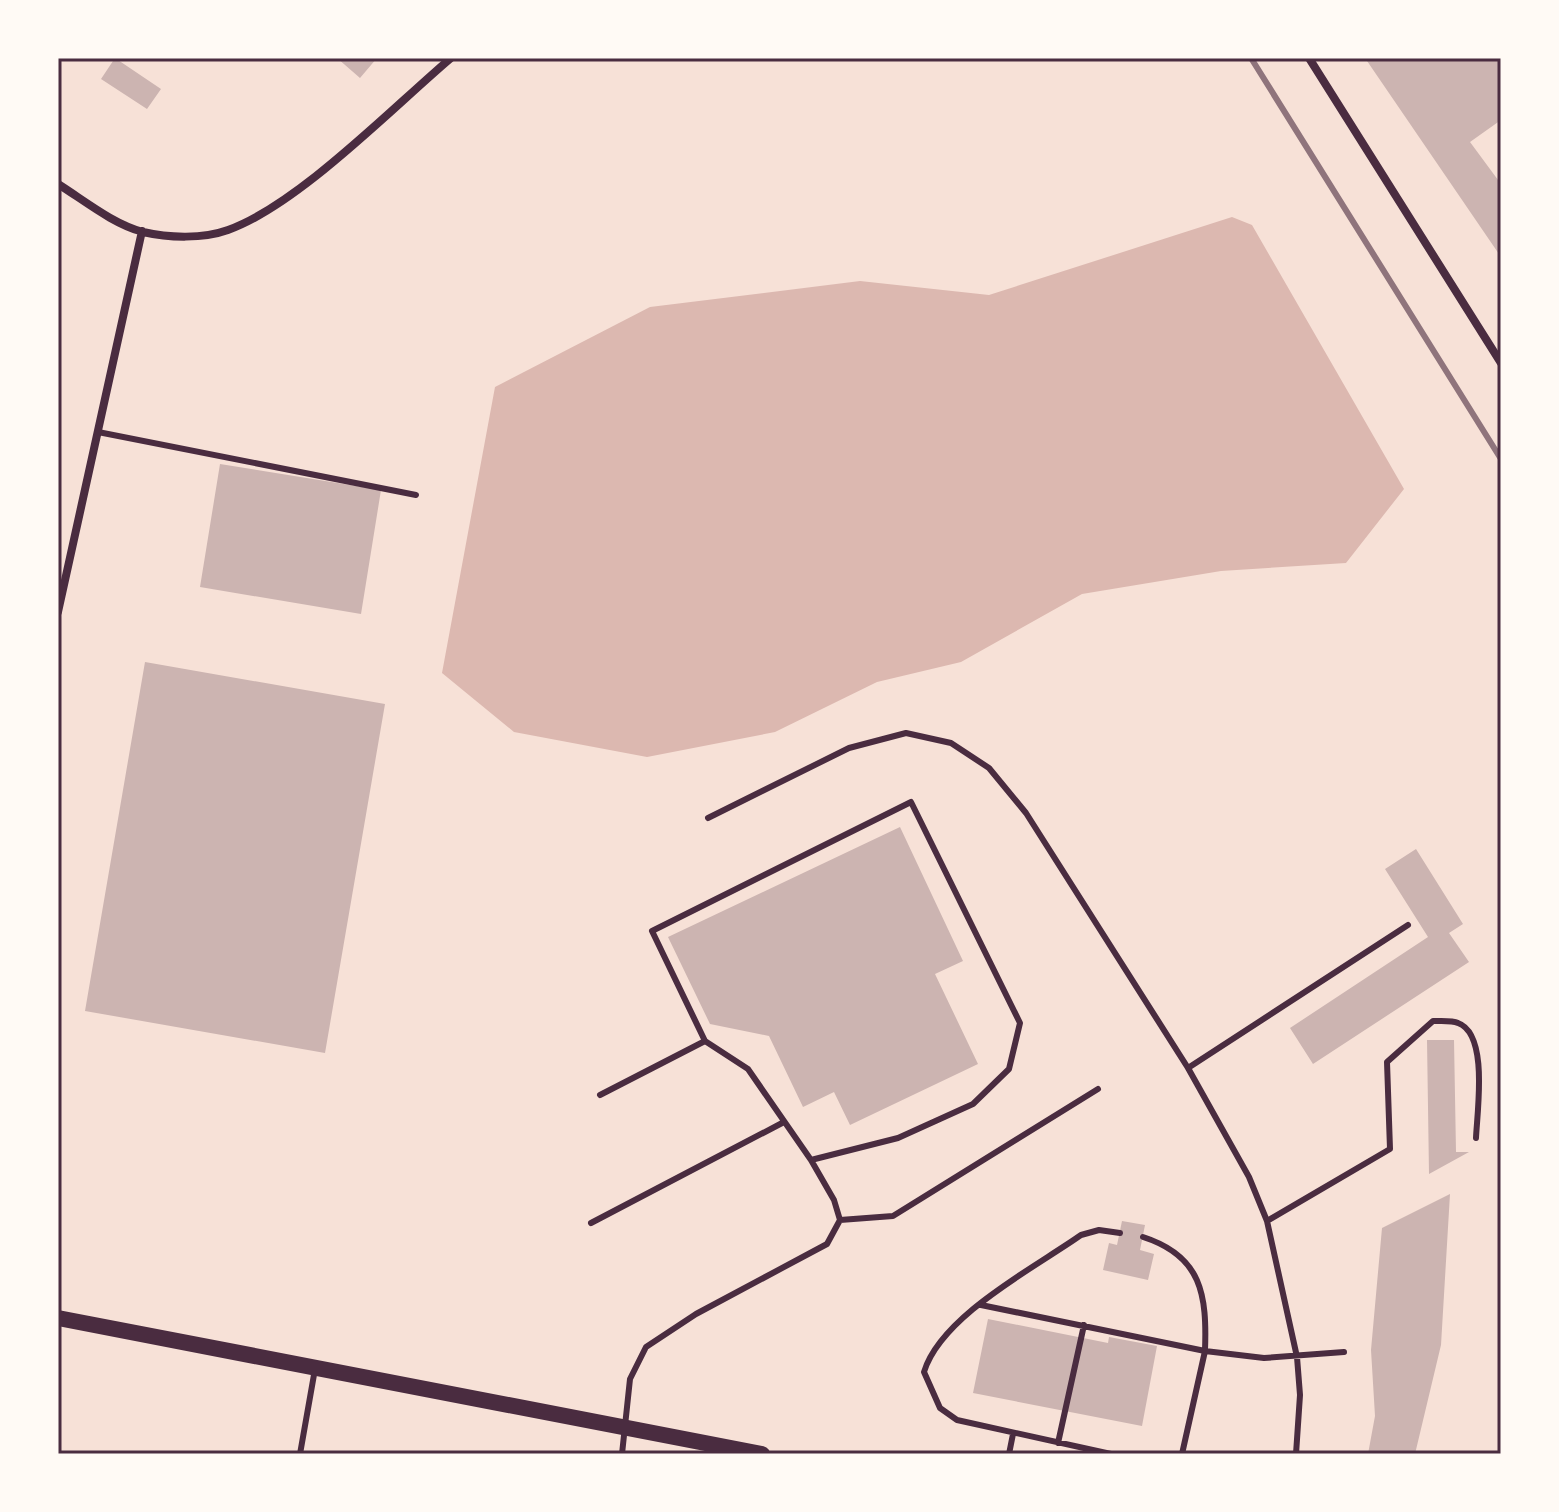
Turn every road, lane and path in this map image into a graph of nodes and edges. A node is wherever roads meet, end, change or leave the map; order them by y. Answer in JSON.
{"nodes":[{"id":1,"x":451,"y":58,"type":"edge"},
{"id":2,"x":1309,"y":58,"type":"edge"},
{"id":3,"x":58,"y":184,"type":"edge"},
{"id":4,"x":142,"y":231,"type":"junction"},
{"id":5,"x":1501,"y":363,"type":"edge"},
{"id":6,"x":98,"y":432,"type":"junction"},
{"id":7,"x":416,"y":495,"type":"dead end"},
{"id":8,"x":58,"y":612,"type":"edge"},
{"id":9,"x":708,"y":818,"type":"dead end"},
{"id":10,"x":1408,"y":925,"type":"dead end"},
{"id":11,"x":705,"y":1041,"type":"junction"},
{"id":12,"x":1188,"y":1068,"type":"junction"},
{"id":13,"x":1098,"y":1089,"type":"dead end"},
{"id":14,"x":600,"y":1095,"type":"dead end"},
{"id":15,"x":784,"y":1122,"type":"junction"},
{"id":16,"x":1476,"y":1138,"type":"dead end"},
{"id":17,"x":811,"y":1160,"type":"junction"},
{"id":18,"x":840,"y":1220,"type":"junction"},
{"id":19,"x":1267,"y":1221,"type":"junction"},
{"id":20,"x":591,"y":1223,"type":"dead end"},
{"id":21,"x":1120,"y":1233,"type":"dead end"},
{"id":22,"x":1143,"y":1237,"type":"dead end"},
{"id":23,"x":981,"y":1305,"type":"junction"},
{"id":24,"x":58,"y":1318,"type":"edge"},
{"id":25,"x":1084,"y":1325,"type":"junction"},
{"id":26,"x":1205,"y":1351,"type":"junction"},
{"id":27,"x":1344,"y":1352,"type":"dead end"},
{"id":28,"x":1297,"y":1357,"type":"junction"},
{"id":29,"x":315,"y":1369,"type":"junction"},
{"id":30,"x":623,"y":1428,"type":"junction"},
{"id":31,"x":1013,"y":1434,"type":"junction"},
{"id":32,"x":1058,"y":1443,"type":"junction"},
{"id":33,"x":300,"y":1454,"type":"edge"},
{"id":34,"x":622,"y":1454,"type":"edge"},
{"id":35,"x":762,"y":1454,"type":"edge"},
{"id":36,"x":1009,"y":1454,"type":"edge"},
{"id":37,"x":1111,"y":1454,"type":"edge"},
{"id":38,"x":1182,"y":1454,"type":"edge"},
{"id":39,"x":1296,"y":1454,"type":"edge"}],
"edges":[{"from":1,"to":4,"type":"street"},
{"from":2,"to":5,"type":"street"},
{"from":3,"to":4,"type":"street"},
{"from":4,"to":6,"type":"street"},
{"from":6,"to":7,"type":"lane"},
{"from":6,"to":8,"type":"street"},
{"from":9,"to":12,"type":"lane"},
{"from":10,"to":12,"type":"lane"},
{"from":11,"to":14,"type":"lane"},
{"from":11,"to":15,"type":"lane"},
{"from":11,"to":17,"type":"lane"},
{"from":12,"to":19,"type":"lane"},
{"from":13,"to":18,"type":"lane"},
{"from":15,"to":17,"type":"lane"},
{"from":15,"to":20,"type":"lane"},
{"from":16,"to":19,"type":"lane"},
{"from":17,"to":18,"type":"lane"},
{"from":18,"to":30,"type":"lane"},
{"from":19,"to":28,"type":"lane"},
{"from":21,"to":23,"type":"lane"},
{"from":22,"to":26,"type":"lane"},
{"from":23,"to":25,"type":"lane"},
{"from":23,"to":31,"type":"lane"},
{"from":24,"to":29,"type":"main road"},
{"from":25,"to":26,"type":"lane"},
{"from":25,"to":32,"type":"lane"},
{"from":26,"to":28,"type":"lane"},
{"from":26,"to":38,"type":"lane"},
{"from":27,"to":28,"type":"lane"},
{"from":28,"to":39,"type":"lane"},
{"from":29,"to":30,"type":"main road"},
{"from":29,"to":33,"type":"lane"},
{"from":30,"to":34,"type":"lane"},
{"from":30,"to":35,"type":"main road"},
{"from":31,"to":32,"type":"lane"},
{"from":31,"to":36,"type":"lane"},
{"from":32,"to":37,"type":"lane"}]}
